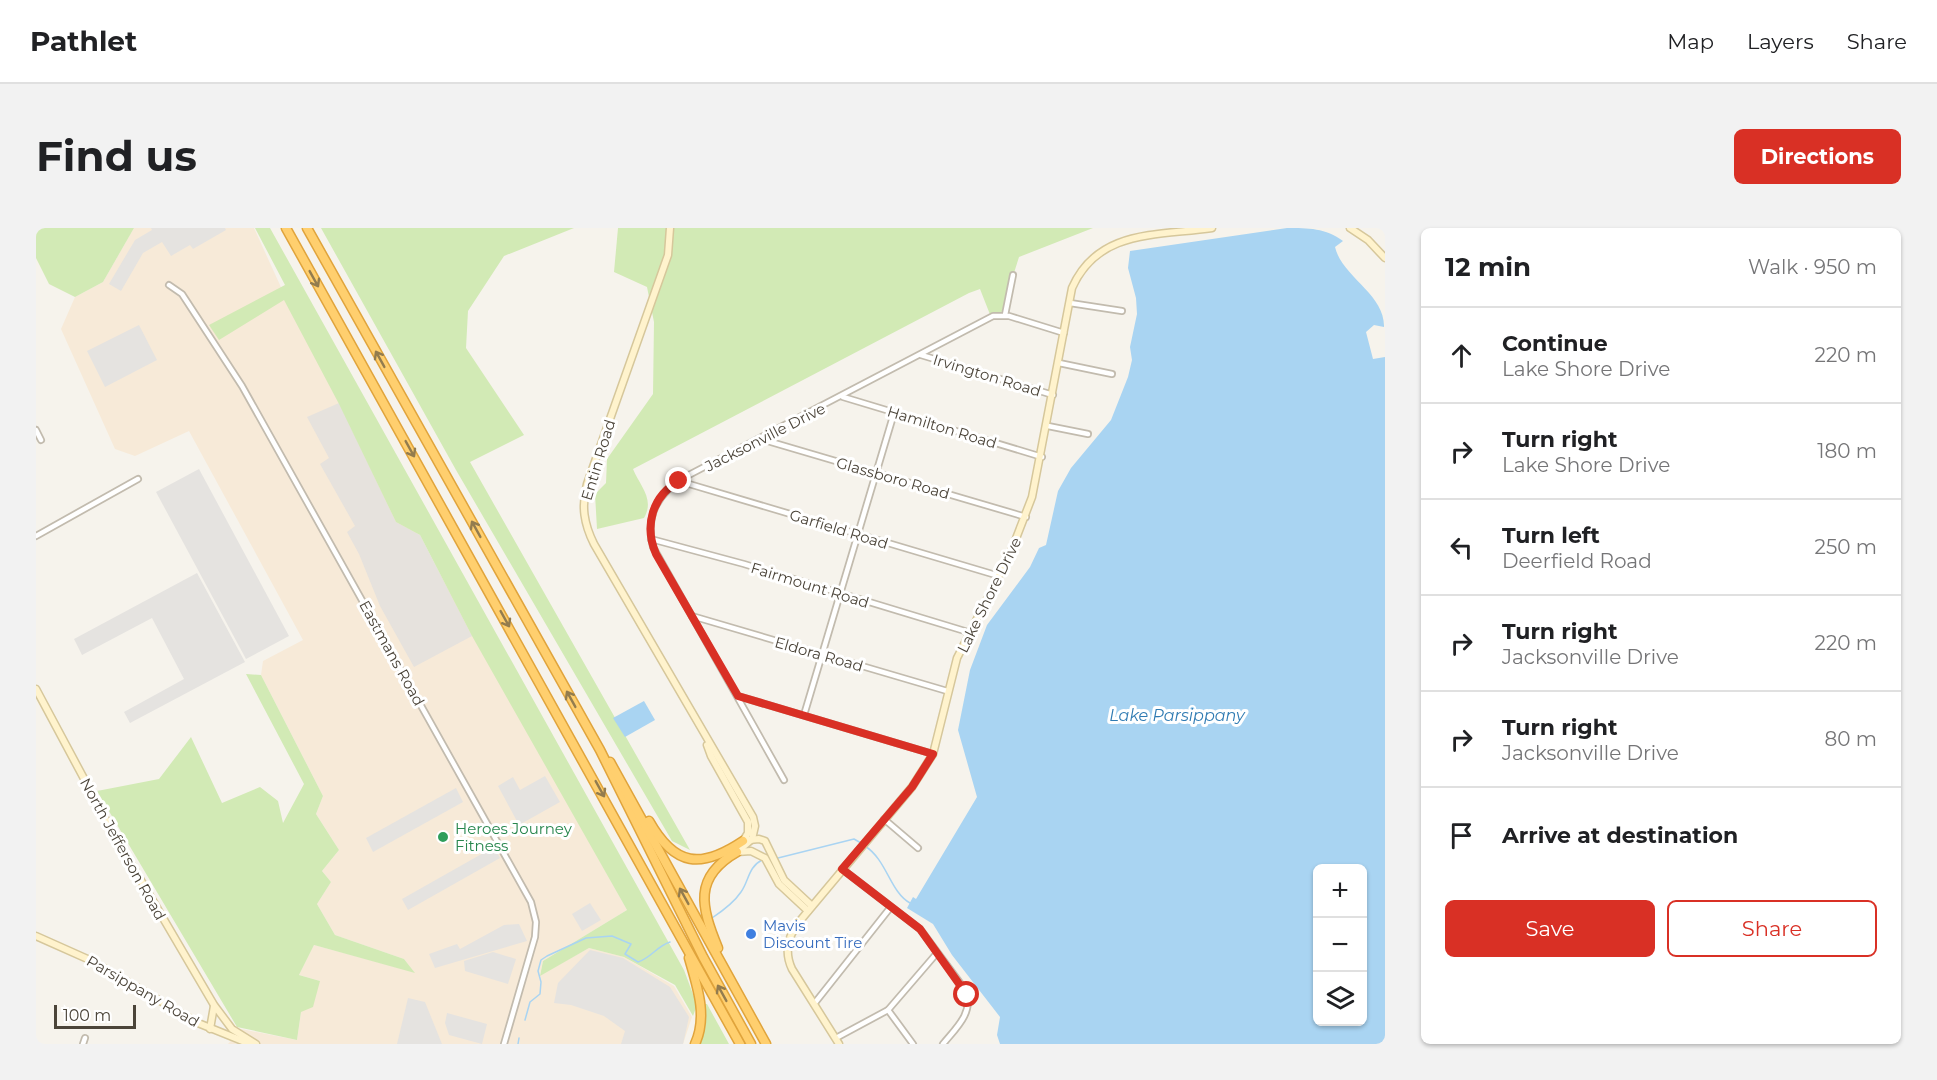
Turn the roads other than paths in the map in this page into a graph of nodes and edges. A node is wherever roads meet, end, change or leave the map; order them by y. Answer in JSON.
{"nodes":[{"id":1,"x":286,"y":228,"type":"edge"},
{"id":2,"x":307,"y":228,"type":"edge"},
{"id":3,"x":670,"y":228,"type":"edge"},
{"id":4,"x":1212,"y":228,"type":"edge"},
{"id":5,"x":1353,"y":229,"type":"edge"},
{"id":6,"x":1385,"y":258,"type":"edge"},
{"id":7,"x":1013,"y":275,"type":"dead end"},
{"id":8,"x":169,"y":285,"type":"dead end"},
{"id":9,"x":1070,"y":303,"type":"junction"},
{"id":10,"x":1122,"y":311,"type":"dead end"},
{"id":11,"x":1005,"y":315,"type":"junction"},
{"id":12,"x":1064,"y":333,"type":"junction"},
{"id":13,"x":920,"y":355,"type":"junction"},
{"id":14,"x":1059,"y":363,"type":"junction"},
{"id":15,"x":1112,"y":374,"type":"dead end"},
{"id":16,"x":1053,"y":395,"type":"junction"},
{"id":17,"x":843,"y":397,"type":"junction"},
{"id":18,"x":894,"y":413,"type":"junction"},
{"id":19,"x":1048,"y":426,"type":"junction"},
{"id":20,"x":36,"y":430,"type":"edge"},
{"id":21,"x":1088,"y":434,"type":"dead end"},
{"id":22,"x":761,"y":439,"type":"junction"},
{"id":23,"x":41,"y":440,"type":"dead end"},
{"id":24,"x":1042,"y":458,"type":"junction"},
{"id":25,"x":875,"y":473,"type":"junction"},
{"id":26,"x":138,"y":479,"type":"dead end"},
{"id":27,"x":679,"y":481,"type":"junction"},
{"id":28,"x":1026,"y":517,"type":"junction"},
{"id":29,"x":857,"y":534,"type":"junction"},
{"id":30,"x":36,"y":536,"type":"edge"},
{"id":31,"x":651,"y":539,"type":"junction"},
{"id":32,"x":999,"y":576,"type":"junction"},
{"id":33,"x":840,"y":595,"type":"junction"},
{"id":34,"x":692,"y":616,"type":"junction"},
{"id":35,"x":968,"y":632,"type":"junction"},
{"id":36,"x":822,"y":655,"type":"junction"},
{"id":37,"x":36,"y":689,"type":"edge"},
{"id":38,"x":947,"y":691,"type":"junction"},
{"id":39,"x":738,"y":696,"type":"junction"},
{"id":40,"x":804,"y":715,"type":"junction"},
{"id":41,"x":600,"y":750,"type":"junction"},
{"id":42,"x":933,"y":754,"type":"junction"},
{"id":43,"x":784,"y":780,"type":"dead end"},
{"id":44,"x":636,"y":808,"type":"junction"},
{"id":45,"x":884,"y":819,"type":"junction"},
{"id":46,"x":748,"y":840,"type":"junction"},
{"id":47,"x":918,"y":848,"type":"dead end"},
{"id":48,"x":737,"y":852,"type":"junction"},
{"id":49,"x":842,"y":869,"type":"junction"},
{"id":50,"x":890,"y":908,"type":"junction"},
{"id":51,"x":810,"y":909,"type":"junction"},
{"id":52,"x":36,"y":936,"type":"edge"},
{"id":53,"x":684,"y":940,"type":"junction"},
{"id":54,"x":937,"y":952,"type":"junction"},
{"id":55,"x":733,"y":984,"type":"junction"},
{"id":56,"x":814,"y":1004,"type":"junction"},
{"id":57,"x":214,"y":1005,"type":"junction"},
{"id":58,"x":888,"y":1010,"type":"junction"},
{"id":59,"x":220,"y":1015,"type":"junction"},
{"id":60,"x":213,"y":1030,"type":"junction"},
{"id":61,"x":838,"y":1041,"type":"edge"},
{"id":62,"x":250,"y":1044,"type":"edge"},
{"id":63,"x":256,"y":1044,"type":"edge"},
{"id":64,"x":504,"y":1044,"type":"edge"},
{"id":65,"x":695,"y":1044,"type":"edge"},
{"id":66,"x":740,"y":1044,"type":"edge"},
{"id":67,"x":751,"y":1044,"type":"edge"},
{"id":68,"x":766,"y":1044,"type":"edge"},
{"id":69,"x":913,"y":1044,"type":"edge"},
{"id":70,"x":943,"y":1044,"type":"edge"}],
"edges":[{"from":1,"to":53,"type":"highway","one_way":true},
{"from":41,"to":2,"type":"highway","one_way":true},
{"from":3,"to":46,"type":"street","name":"Entin Road"},
{"from":4,"to":9,"type":"street","name":"Lake Shore Drive"},
{"from":5,"to":6,"type":"street"},
{"from":7,"to":11,"type":"street"},
{"from":8,"to":64,"type":"street","name":"Eastmans Road"},
{"from":9,"to":10,"type":"street"},
{"from":9,"to":12,"type":"street","name":"Lake Shore Drive"},
{"from":11,"to":12,"type":"street"},
{"from":11,"to":13,"type":"street","name":"Jacksonville Drive"},
{"from":12,"to":14,"type":"street","name":"Lake Shore Drive"},
{"from":13,"to":16,"type":"street","name":"Irvington Road"},
{"from":13,"to":17,"type":"street","name":"Jacksonville Drive"},
{"from":14,"to":15,"type":"street"},
{"from":14,"to":16,"type":"street","name":"Lake Shore Drive"},
{"from":16,"to":19,"type":"street","name":"Lake Shore Drive"},
{"from":17,"to":18,"type":"street","name":"Hamilton Road"},
{"from":17,"to":22,"type":"street","name":"Jacksonville Drive"},
{"from":18,"to":24,"type":"street","name":"Hamilton Road"},
{"from":18,"to":25,"type":"street"},
{"from":19,"to":21,"type":"street"},
{"from":19,"to":24,"type":"street","name":"Lake Shore Drive"},
{"from":20,"to":23,"type":"street"},
{"from":22,"to":25,"type":"street","name":"Glassboro Road"},
{"from":22,"to":27,"type":"street","name":"Jacksonville Drive"},
{"from":24,"to":28,"type":"street","name":"Lake Shore Drive"},
{"from":25,"to":28,"type":"street","name":"Glassboro Road"},
{"from":25,"to":29,"type":"street"},
{"from":26,"to":30,"type":"street"},
{"from":27,"to":29,"type":"street","name":"Garfield Road"},
{"from":27,"to":31,"type":"street","name":"Jacksonville Drive"},
{"from":28,"to":32,"type":"street","name":"Lake Shore Drive"},
{"from":29,"to":32,"type":"street","name":"Garfield Road"},
{"from":29,"to":33,"type":"street"},
{"from":31,"to":33,"type":"street","name":"Fairmount Road"},
{"from":31,"to":34,"type":"street"},
{"from":32,"to":35,"type":"street","name":"Lake Shore Drive"},
{"from":33,"to":35,"type":"street","name":"Fairmount Road"},
{"from":33,"to":36,"type":"street"},
{"from":34,"to":36,"type":"street","name":"Eldora Road"},
{"from":34,"to":39,"type":"street"},
{"from":35,"to":38,"type":"street","name":"Lake Shore Drive"},
{"from":36,"to":38,"type":"street","name":"Eldora Road"},
{"from":36,"to":40,"type":"street"},
{"from":37,"to":57,"type":"street","name":"North Jefferson Road"},
{"from":38,"to":42,"type":"street","name":"Lake Shore Drive"},
{"from":39,"to":40,"type":"street"},
{"from":39,"to":43,"type":"street"},
{"from":40,"to":42,"type":"street"},
{"from":41,"to":44,"type":"highway"},
{"from":67,"to":41,"type":"highway","one_way":true},
{"from":42,"to":45,"type":"street","name":"Lake Shore Drive"},
{"from":44,"to":46,"type":"highway"},
{"from":55,"to":44,"type":"highway","one_way":true},
{"from":45,"to":47,"type":"street"},
{"from":45,"to":49,"type":"street","name":"Lake Shore Drive"},
{"from":46,"to":48,"type":"street"},
{"from":46,"to":51,"type":"street"},
{"from":48,"to":51,"type":"street"},
{"from":48,"to":55,"type":"highway"},
{"from":49,"to":50,"type":"street"},
{"from":49,"to":51,"type":"street","name":"Lake Shore Drive"},
{"from":50,"to":54,"type":"street"},
{"from":50,"to":56,"type":"street"},
{"from":51,"to":56,"type":"street","name":"Lake Shore Drive"},
{"from":52,"to":60,"type":"street","name":"Parsippany Road"},
{"from":53,"to":65,"type":"highway"},
{"from":53,"to":66,"type":"highway"},
{"from":54,"to":58,"type":"street"},
{"from":54,"to":70,"type":"street"},
{"from":55,"to":68,"type":"highway"},
{"from":56,"to":61,"type":"street"},
{"from":57,"to":59,"type":"street","name":"North Jefferson Road"},
{"from":57,"to":60,"type":"street"},
{"from":58,"to":61,"type":"street"},
{"from":58,"to":69,"type":"street"},
{"from":59,"to":60,"type":"street"},
{"from":59,"to":63,"type":"street","name":"North Jefferson Road"},
{"from":60,"to":62,"type":"street","name":"Parsippany Road"}]}
